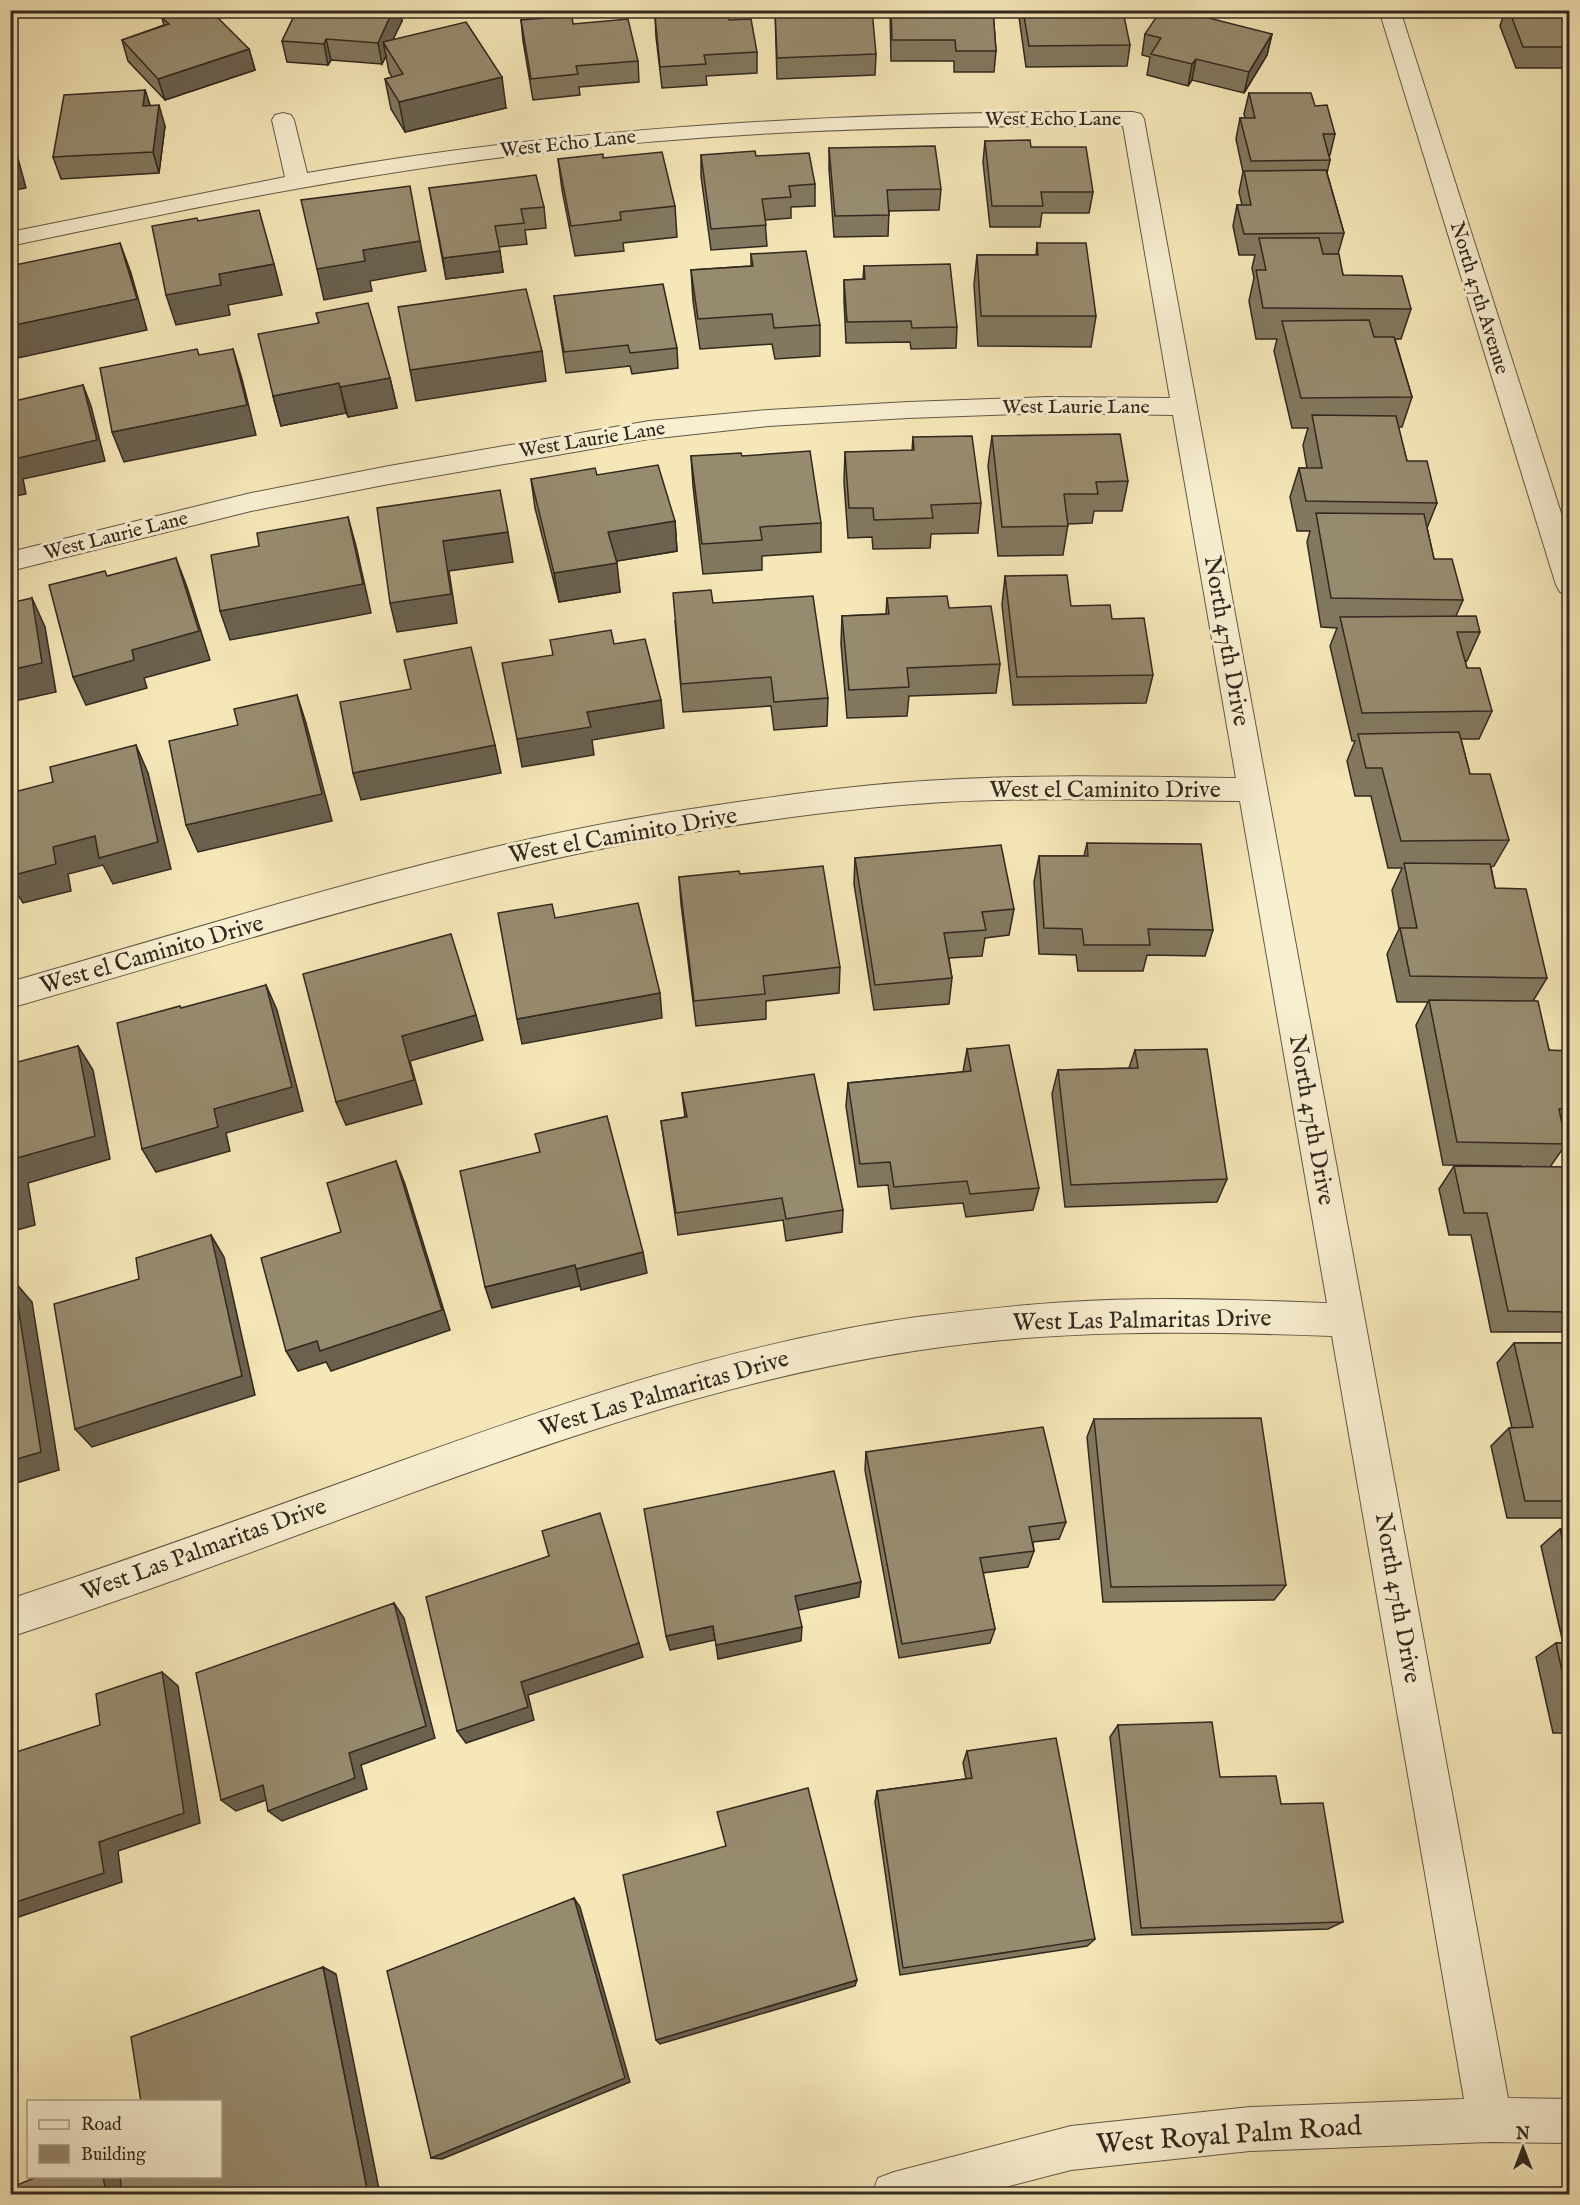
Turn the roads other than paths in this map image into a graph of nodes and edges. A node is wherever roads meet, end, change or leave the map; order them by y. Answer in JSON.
{"nodes":[{"id":1,"x":1389,"y":10,"type":"edge"},
{"id":2,"x":1133,"y":119,"type":"joint"},
{"id":3,"x":283,"y":120,"type":"dead end"},
{"id":4,"x":297,"y":182,"type":"junction"},
{"id":5,"x":10,"y":239,"type":"edge"},
{"id":6,"x":1185,"y":407,"type":"junction"},
{"id":7,"x":10,"y":562,"type":"edge"},
{"id":8,"x":1569,"y":585,"type":"edge"},
{"id":9,"x":1253,"y":790,"type":"junction"},
{"id":10,"x":10,"y":995,"type":"edge"},
{"id":11,"x":1347,"y":1320,"type":"junction"},
{"id":12,"x":10,"y":1618,"type":"edge"},
{"id":13,"x":1490,"y":2120,"type":"junction"},
{"id":14,"x":1569,"y":2121,"type":"edge"},
{"id":15,"x":894,"y":2194,"type":"edge"}],
"edges":[{"from":1,"to":8,"type":"street","name":"North 47th Avenue"},
{"from":2,"to":4,"type":"street","name":"West Echo Lane"},
{"from":2,"to":6,"type":"street","name":"North 47th Drive"},
{"from":3,"to":4,"type":"street"},
{"from":4,"to":5,"type":"street","name":"West Echo Lane"},
{"from":6,"to":7,"type":"street","name":"West Laurie Lane"},
{"from":6,"to":9,"type":"street","name":"North 47th Drive"},
{"from":9,"to":10,"type":"street","name":"West el Caminito Drive"},
{"from":9,"to":11,"type":"street","name":"North 47th Drive"},
{"from":11,"to":12,"type":"street","name":"West Las Palmaritas Drive"},
{"from":11,"to":13,"type":"street","name":"North 47th Drive"},
{"from":13,"to":14,"type":"street","name":"West Royal Palm Road"},
{"from":13,"to":15,"type":"street","name":"West Royal Palm Road"}]}
